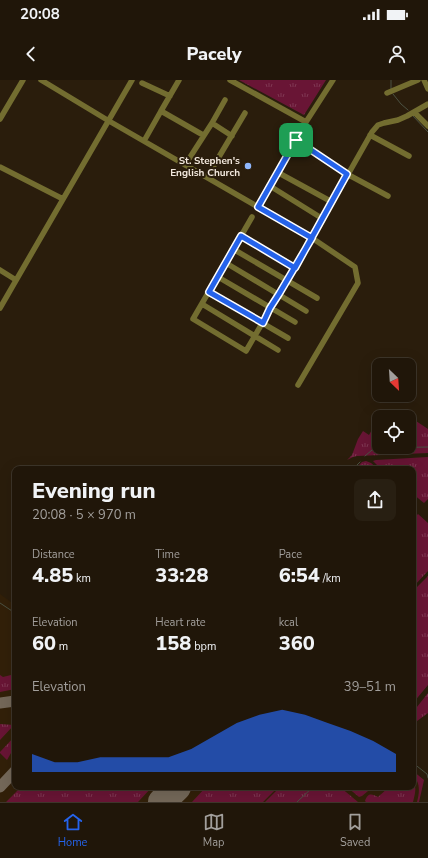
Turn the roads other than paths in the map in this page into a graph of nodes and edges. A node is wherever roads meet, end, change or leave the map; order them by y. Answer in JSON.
{"nodes":[{"id":1,"x":23,"y":80,"type":"edge"},
{"id":2,"x":41,"y":80,"type":"edge"},
{"id":3,"x":132,"y":80,"type":"edge"},
{"id":4,"x":179,"y":80,"type":"edge"},
{"id":5,"x":230,"y":80,"type":"edge"},
{"id":6,"x":333,"y":80,"type":"edge"},
{"id":7,"x":418,"y":80,"type":"edge"},
{"id":8,"x":424,"y":80,"type":"edge"},
{"id":9,"x":142,"y":83,"type":"dead end"},
{"id":10,"x":428,"y":89,"type":"edge"},
{"id":11,"x":387,"y":93,"type":"dead end"},
{"id":12,"x":170,"y":96,"type":"junction"},
{"id":13,"x":225,"y":100,"type":"dead end"},
{"id":14,"x":428,"y":104,"type":"edge"},
{"id":15,"x":161,"y":111,"type":"junction"},
{"id":16,"x":414,"y":112,"type":"junction"},
{"id":17,"x":245,"y":113,"type":"dead end"},
{"id":18,"x":0,"y":119,"type":"edge"},
{"id":19,"x":109,"y":121,"type":"junction"},
{"id":20,"x":306,"y":122,"type":"junction"},
{"id":21,"x":212,"y":123,"type":"junction"},
{"id":22,"x":428,"y":126,"type":"edge"},
{"id":23,"x":203,"y":135,"type":"junction"},
{"id":24,"x":370,"y":135,"type":"junction"},
{"id":25,"x":232,"y":136,"type":"junction"},
{"id":26,"x":296,"y":140,"type":"junction"},
{"id":27,"x":144,"y":141,"type":"junction"},
{"id":28,"x":409,"y":156,"type":"dead end"},
{"id":29,"x":185,"y":165,"type":"junction"},
{"id":30,"x":0,"y":167,"type":"edge"},
{"id":31,"x":277,"y":172,"type":"junction"},
{"id":32,"x":347,"y":174,"type":"junction"},
{"id":33,"x":207,"y":178,"type":"junction"},
{"id":34,"x":270,"y":186,"type":"junction"},
{"id":35,"x":388,"y":196,"type":"dead end"},
{"id":36,"x":63,"y":199,"type":"junction"},
{"id":37,"x":332,"y":202,"type":"junction"},
{"id":38,"x":258,"y":207,"type":"junction"},
{"id":39,"x":252,"y":217,"type":"dead end"},
{"id":40,"x":323,"y":219,"type":"junction"},
{"id":41,"x":241,"y":236,"type":"junction"},
{"id":42,"x":312,"y":238,"type":"junction"},
{"id":43,"x":234,"y":250,"type":"junction"},
{"id":44,"x":226,"y":263,"type":"junction"},
{"id":45,"x":295,"y":268,"type":"junction"},
{"id":46,"x":0,"y":270,"type":"edge"},
{"id":47,"x":218,"y":277,"type":"junction"},
{"id":48,"x":16,"y":280,"type":"junction"},
{"id":49,"x":287,"y":281,"type":"junction"},
{"id":50,"x":209,"y":292,"type":"junction"},
{"id":51,"x":279,"y":294,"type":"junction"},
{"id":52,"x":317,"y":298,"type":"dead end"},
{"id":53,"x":202,"y":304,"type":"junction"},
{"id":54,"x":0,"y":308,"type":"edge"},
{"id":55,"x":270,"y":308,"type":"junction"},
{"id":56,"x":306,"y":310,"type":"dead end"},
{"id":57,"x":295,"y":322,"type":"dead end"},
{"id":58,"x":263,"y":323,"type":"junction"},
{"id":59,"x":255,"y":336,"type":"junction"},
{"id":60,"x":288,"y":338,"type":"dead end"},
{"id":61,"x":278,"y":350,"type":"dead end"},
{"id":62,"x":298,"y":385,"type":"dead end"}],
"edges":[{"from":1,"to":18,"type":"street"},
{"from":2,"to":19,"type":"street"},
{"from":3,"to":19,"type":"street"},
{"from":4,"to":12,"type":"street"},
{"from":5,"to":20,"type":"street"},
{"from":6,"to":20,"type":"street"},
{"from":7,"to":11,"type":"street"},
{"from":8,"to":10,"type":"street"},
{"from":9,"to":12,"type":"street"},
{"from":12,"to":15,"type":"street"},
{"from":13,"to":21,"type":"street"},
{"from":14,"to":16,"type":"street"},
{"from":15,"to":23,"type":"street"},
{"from":15,"to":27,"type":"street"},
{"from":16,"to":22,"type":"street"},
{"from":16,"to":24,"type":"street"},
{"from":17,"to":25,"type":"street"},
{"from":19,"to":27,"type":"street"},
{"from":19,"to":36,"type":"street"},
{"from":20,"to":26,"type":"street"},
{"from":21,"to":23,"type":"street"},
{"from":21,"to":25,"type":"street"},
{"from":23,"to":29,"type":"street"},
{"from":24,"to":28,"type":"street"},
{"from":24,"to":32,"type":"street"},
{"from":25,"to":33,"type":"street"},
{"from":26,"to":31,"type":"street"},
{"from":26,"to":32,"type":"street"},
{"from":27,"to":29,"type":"street"},
{"from":29,"to":33,"type":"street"},
{"from":30,"to":36,"type":"street"},
{"from":31,"to":34,"type":"street"},
{"from":31,"to":37,"type":"street"},
{"from":32,"to":35,"type":"street"},
{"from":32,"to":37,"type":"street"},
{"from":33,"to":38,"type":"street"},
{"from":34,"to":38,"type":"street"},
{"from":34,"to":40,"type":"street"},
{"from":36,"to":48,"type":"street"},
{"from":37,"to":40,"type":"street"},
{"from":38,"to":42,"type":"street"},
{"from":39,"to":41,"type":"street"},
{"from":40,"to":42,"type":"street"},
{"from":41,"to":43,"type":"street"},
{"from":41,"to":45,"type":"street"},
{"from":42,"to":45,"type":"street"},
{"from":42,"to":62,"type":"street"},
{"from":43,"to":44,"type":"street"},
{"from":43,"to":49,"type":"street"},
{"from":44,"to":47,"type":"street"},
{"from":44,"to":51,"type":"street"},
{"from":45,"to":49,"type":"street"},
{"from":46,"to":48,"type":"street"},
{"from":47,"to":50,"type":"street"},
{"from":47,"to":55,"type":"street"},
{"from":48,"to":54,"type":"street"},
{"from":49,"to":51,"type":"street"},
{"from":49,"to":52,"type":"street"},
{"from":50,"to":53,"type":"street"},
{"from":50,"to":58,"type":"street"},
{"from":51,"to":55,"type":"street"},
{"from":51,"to":56,"type":"street"},
{"from":53,"to":59,"type":"street"},
{"from":53,"to":59,"type":"street"},
{"from":55,"to":57,"type":"street"},
{"from":55,"to":58,"type":"street"},
{"from":58,"to":59,"type":"street"},
{"from":58,"to":60,"type":"street"},
{"from":59,"to":61,"type":"street"}]}
